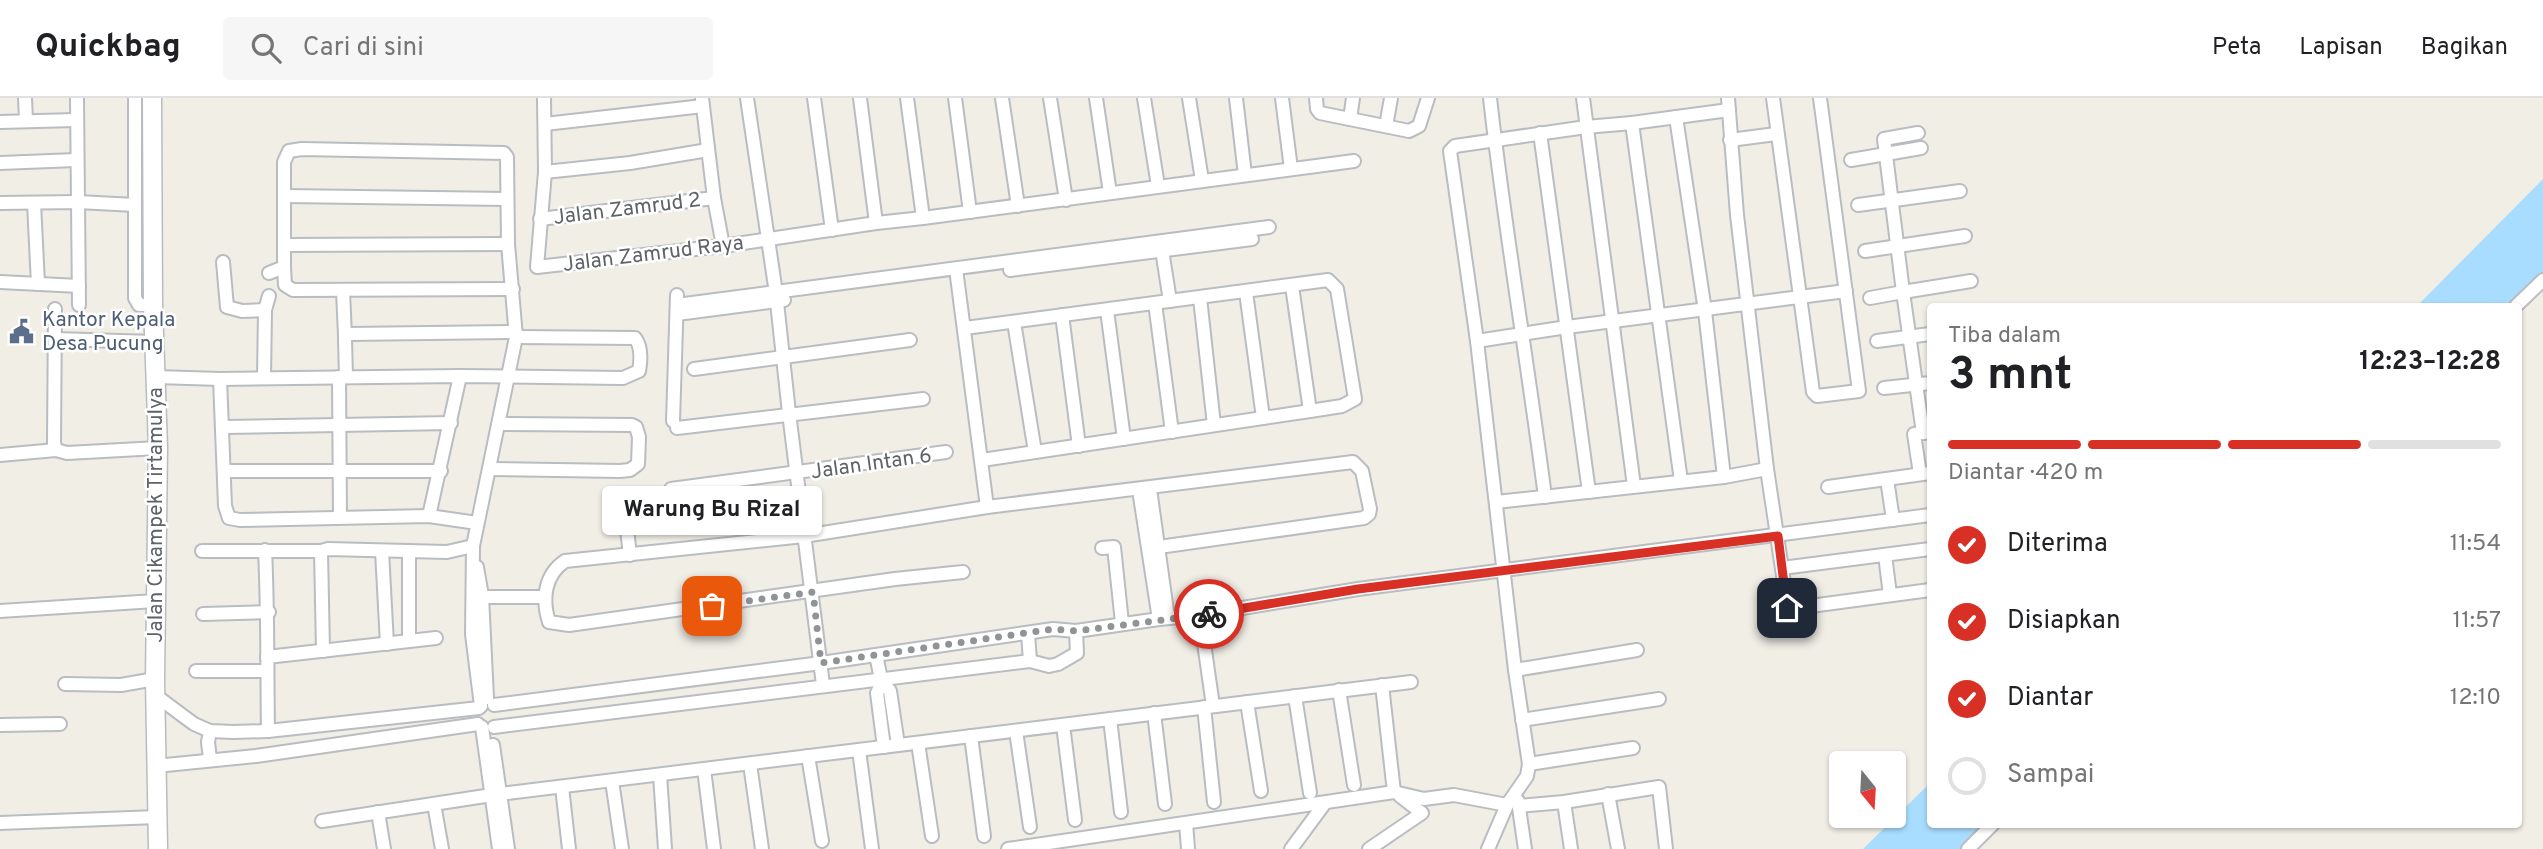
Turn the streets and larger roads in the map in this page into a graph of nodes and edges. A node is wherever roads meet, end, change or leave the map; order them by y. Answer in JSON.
{"nodes":[{"id":1,"x":25,"y":98,"type":"edge"},
{"id":2,"x":77,"y":98,"type":"edge"},
{"id":3,"x":135,"y":98,"type":"edge"},
{"id":4,"x":152,"y":98,"type":"edge"},
{"id":5,"x":544,"y":98,"type":"edge"},
{"id":6,"x":747,"y":98,"type":"edge"},
{"id":7,"x":814,"y":98,"type":"edge"},
{"id":8,"x":860,"y":98,"type":"edge"},
{"id":9,"x":907,"y":98,"type":"edge"},
{"id":10,"x":955,"y":98,"type":"edge"},
{"id":11,"x":1002,"y":98,"type":"edge"},
{"id":12,"x":1050,"y":98,"type":"edge"},
{"id":13,"x":1096,"y":98,"type":"edge"},
{"id":14,"x":1144,"y":98,"type":"edge"},
{"id":15,"x":1189,"y":98,"type":"edge"},
{"id":16,"x":1236,"y":98,"type":"edge"},
{"id":17,"x":1282,"y":98,"type":"edge"},
{"id":18,"x":1316,"y":98,"type":"edge"},
{"id":19,"x":1353,"y":98,"type":"edge"},
{"id":20,"x":1391,"y":98,"type":"edge"},
{"id":21,"x":1428,"y":98,"type":"edge"},
{"id":22,"x":1490,"y":98,"type":"edge"},
{"id":23,"x":1583,"y":98,"type":"edge"},
{"id":24,"x":1773,"y":98,"type":"edge"},
{"id":25,"x":1820,"y":98,"type":"edge"},
{"id":26,"x":702,"y":102,"type":"edge"},
{"id":27,"x":1728,"y":104,"type":"edge"},
{"id":28,"x":1676,"y":117,"type":"junction"},
{"id":29,"x":1350,"y":119,"type":"junction"},
{"id":30,"x":26,"y":120,"type":"junction"},
{"id":31,"x":76,"y":120,"type":"junction"},
{"id":32,"x":0,"y":122,"type":"edge"},
{"id":33,"x":1632,"y":123,"type":"junction"},
{"id":34,"x":545,"y":124,"type":"junction"},
{"id":35,"x":1386,"y":126,"type":"junction"},
{"id":36,"x":1586,"y":127,"type":"junction"},
{"id":37,"x":1540,"y":133,"type":"junction"},
{"id":38,"x":1918,"y":133,"type":"dead end"},
{"id":39,"x":1776,"y":134,"type":"junction"},
{"id":40,"x":1730,"y":140,"type":"junction"},
{"id":41,"x":1495,"y":141,"type":"junction"},
{"id":42,"x":1921,"y":148,"type":"dead end"},
{"id":43,"x":708,"y":150,"type":"junction"},
{"id":44,"x":1886,"y":154,"type":"junction"},
{"id":45,"x":76,"y":160,"type":"junction"},
{"id":46,"x":1851,"y":160,"type":"dead end"},
{"id":47,"x":1354,"y":161,"type":"dead end"},
{"id":48,"x":0,"y":163,"type":"edge"},
{"id":49,"x":1291,"y":169,"type":"junction"},
{"id":50,"x":545,"y":172,"type":"junction"},
{"id":51,"x":1245,"y":175,"type":"junction"},
{"id":52,"x":1202,"y":180,"type":"junction"},
{"id":53,"x":1158,"y":186,"type":"junction"},
{"id":54,"x":1960,"y":191,"type":"dead end"},
{"id":55,"x":1110,"y":193,"type":"junction"},
{"id":56,"x":285,"y":197,"type":"junction"},
{"id":57,"x":714,"y":198,"type":"junction"},
{"id":58,"x":507,"y":199,"type":"junction"},
{"id":59,"x":1066,"y":200,"type":"junction"},
{"id":60,"x":1891,"y":200,"type":"junction"},
{"id":61,"x":78,"y":202,"type":"junction"},
{"id":62,"x":0,"y":203,"type":"edge"},
{"id":63,"x":34,"y":203,"type":"junction"},
{"id":64,"x":135,"y":205,"type":"junction"},
{"id":65,"x":1858,"y":205,"type":"dead end"},
{"id":66,"x":1018,"y":206,"type":"junction"},
{"id":67,"x":970,"y":212,"type":"junction"},
{"id":68,"x":923,"y":218,"type":"junction"},
{"id":69,"x":540,"y":219,"type":"junction"},
{"id":70,"x":876,"y":223,"type":"junction"},
{"id":71,"x":1269,"y":227,"type":"dead end"},
{"id":72,"x":832,"y":230,"type":"junction"},
{"id":73,"x":1965,"y":236,"type":"dead end"},
{"id":74,"x":1252,"y":239,"type":"dead end"},
{"id":75,"x":768,"y":240,"type":"junction"},
{"id":76,"x":1200,"y":240,"type":"junction"},
{"id":77,"x":508,"y":244,"type":"junction"},
{"id":78,"x":284,"y":245,"type":"junction"},
{"id":79,"x":723,"y":246,"type":"junction"},
{"id":80,"x":1897,"y":246,"type":"junction"},
{"id":81,"x":1162,"y":250,"type":"junction"},
{"id":82,"x":1865,"y":251,"type":"dead end"},
{"id":83,"x":1078,"y":257,"type":"junction"},
{"id":84,"x":223,"y":262,"type":"dead end"},
{"id":85,"x":284,"y":267,"type":"junction"},
{"id":86,"x":270,"y":273,"type":"dead end"},
{"id":87,"x":957,"y":273,"type":"junction"},
{"id":88,"x":2543,"y":280,"type":"edge"},
{"id":89,"x":1971,"y":281,"type":"dead end"},
{"id":90,"x":0,"y":282,"type":"edge"},
{"id":91,"x":38,"y":284,"type":"junction"},
{"id":92,"x":79,"y":286,"type":"junction"},
{"id":93,"x":1292,"y":286,"type":"junction"},
{"id":94,"x":513,"y":289,"type":"junction"},
{"id":95,"x":343,"y":291,"type":"junction"},
{"id":96,"x":1846,"y":291,"type":"junction"},
{"id":97,"x":1246,"y":292,"type":"junction"},
{"id":98,"x":1903,"y":292,"type":"junction"},
{"id":99,"x":269,"y":296,"type":"dead end"},
{"id":100,"x":771,"y":298,"type":"junction"},
{"id":101,"x":1199,"y":298,"type":"junction"},
{"id":102,"x":1800,"y":298,"type":"junction"},
{"id":103,"x":1870,"y":298,"type":"dead end"},
{"id":104,"x":1170,"y":301,"type":"junction"},
{"id":105,"x":1155,"y":303,"type":"junction"},
{"id":106,"x":2519,"y":303,"type":"edge"},
{"id":107,"x":1749,"y":304,"type":"junction"},
{"id":108,"x":79,"y":305,"type":"dead end"},
{"id":109,"x":153,"y":305,"type":"junction"},
{"id":110,"x":55,"y":309,"type":"dead end"},
{"id":111,"x":265,"y":310,"type":"junction"},
{"id":112,"x":1107,"y":310,"type":"junction"},
{"id":113,"x":1704,"y":311,"type":"junction"},
{"id":114,"x":1660,"y":315,"type":"junction"},
{"id":115,"x":1062,"y":316,"type":"junction"},
{"id":116,"x":1614,"y":321,"type":"junction"},
{"id":117,"x":1014,"y":322,"type":"junction"},
{"id":118,"x":1567,"y":327,"type":"junction"},
{"id":119,"x":965,"y":328,"type":"junction"},
{"id":120,"x":1524,"y":334,"type":"junction"},
{"id":121,"x":1927,"y":334,"type":"edge"},
{"id":122,"x":516,"y":335,"type":"junction"},
{"id":123,"x":345,"y":336,"type":"junction"},
{"id":124,"x":1909,"y":337,"type":"junction"},
{"id":125,"x":55,"y":339,"type":"junction"},
{"id":126,"x":910,"y":340,"type":"dead end"},
{"id":127,"x":1477,"y":341,"type":"junction"},
{"id":128,"x":1877,"y":341,"type":"dead end"},
{"id":129,"x":154,"y":342,"type":"junction"},
{"id":130,"x":783,"y":356,"type":"junction"},
{"id":131,"x":694,"y":369,"type":"dead end"},
{"id":132,"x":460,"y":376,"type":"junction"},
{"id":133,"x":156,"y":377,"type":"junction"},
{"id":134,"x":343,"y":377,"type":"junction"},
{"id":135,"x":509,"y":377,"type":"junction"},
{"id":136,"x":264,"y":378,"type":"junction"},
{"id":137,"x":220,"y":379,"type":"junction"},
{"id":138,"x":1927,"y":383,"type":"edge"},
{"id":139,"x":1916,"y":385,"type":"junction"},
{"id":140,"x":1884,"y":388,"type":"dead end"},
{"id":141,"x":923,"y":399,"type":"dead end"},
{"id":142,"x":1310,"y":411,"type":"junction"},
{"id":143,"x":789,"y":413,"type":"junction"},
{"id":144,"x":1264,"y":418,"type":"junction"},
{"id":145,"x":451,"y":423,"type":"junction"},
{"id":146,"x":500,"y":424,"type":"junction"},
{"id":147,"x":340,"y":425,"type":"junction"},
{"id":148,"x":1214,"y":425,"type":"junction"},
{"id":149,"x":224,"y":427,"type":"junction"},
{"id":150,"x":1172,"y":432,"type":"junction"},
{"id":151,"x":1926,"y":432,"type":"edge"},
{"id":152,"x":1124,"y":439,"type":"junction"},
{"id":153,"x":1079,"y":446,"type":"junction"},
{"id":154,"x":158,"y":448,"type":"junction"},
{"id":155,"x":56,"y":450,"type":"junction"},
{"id":156,"x":946,"y":452,"type":"dead end"},
{"id":157,"x":1035,"y":452,"type":"junction"},
{"id":158,"x":0,"y":455,"type":"edge"},
{"id":159,"x":982,"y":460,"type":"junction"},
{"id":160,"x":490,"y":469,"type":"junction"},
{"id":161,"x":1767,"y":469,"type":"junction"},
{"id":162,"x":225,"y":471,"type":"junction"},
{"id":163,"x":441,"y":471,"type":"junction"},
{"id":164,"x":339,"y":472,"type":"junction"},
{"id":165,"x":1925,"y":473,"type":"edge"},
{"id":166,"x":797,"y":474,"type":"junction"},
{"id":167,"x":1724,"y":477,"type":"junction"},
{"id":168,"x":1887,"y":479,"type":"junction"},
{"id":169,"x":1681,"y":481,"type":"junction"},
{"id":170,"x":1634,"y":486,"type":"junction"},
{"id":171,"x":1828,"y":487,"type":"dead end"},
{"id":172,"x":671,"y":489,"type":"dead end"},
{"id":173,"x":1144,"y":489,"type":"junction"},
{"id":174,"x":1588,"y":492,"type":"junction"},
{"id":175,"x":1545,"y":497,"type":"junction"},
{"id":176,"x":1496,"y":502,"type":"junction"},
{"id":177,"x":624,"y":505,"type":"dead end"},
{"id":178,"x":987,"y":508,"type":"junction"},
{"id":179,"x":1927,"y":515,"type":"edge"},
{"id":180,"x":429,"y":516,"type":"junction"},
{"id":181,"x":340,"y":517,"type":"junction"},
{"id":182,"x":1893,"y":520,"type":"junction"},
{"id":183,"x":477,"y":523,"type":"junction"},
{"id":184,"x":804,"y":536,"type":"junction"},
{"id":185,"x":1778,"y":536,"type":"junction"},
{"id":186,"x":1159,"y":547,"type":"junction"},
{"id":187,"x":473,"y":548,"type":"junction"},
{"id":188,"x":1102,"y":548,"type":"dead end"},
{"id":189,"x":1927,"y":549,"type":"edge"},
{"id":190,"x":265,"y":550,"type":"junction"},
{"id":191,"x":202,"y":551,"type":"dead end"},
{"id":192,"x":321,"y":551,"type":"junction"},
{"id":193,"x":382,"y":551,"type":"junction"},
{"id":194,"x":408,"y":551,"type":"junction"},
{"id":195,"x":630,"y":555,"type":"junction"},
{"id":196,"x":1885,"y":555,"type":"junction"},
{"id":197,"x":1783,"y":568,"type":"junction"},
{"id":198,"x":1505,"y":571,"type":"junction"},
{"id":199,"x":962,"y":572,"type":"dead end"},
{"id":200,"x":1927,"y":590,"type":"edge"},
{"id":201,"x":813,"y":592,"type":"junction"},
{"id":202,"x":1890,"y":595,"type":"junction"},
{"id":203,"x":477,"y":597,"type":"junction"},
{"id":204,"x":545,"y":597,"type":"junction"},
{"id":205,"x":155,"y":601,"type":"junction"},
{"id":206,"x":0,"y":611,"type":"edge"},
{"id":207,"x":269,"y":612,"type":"junction"},
{"id":208,"x":203,"y":614,"type":"dead end"},
{"id":209,"x":1200,"y":615,"type":"junction"},
{"id":210,"x":1163,"y":618,"type":"junction"},
{"id":211,"x":1122,"y":623,"type":"junction"},
{"id":212,"x":1076,"y":631,"type":"junction"},
{"id":213,"x":1027,"y":634,"type":"junction"},
{"id":214,"x":436,"y":638,"type":"dead end"},
{"id":215,"x":410,"y":641,"type":"junction"},
{"id":216,"x":387,"y":644,"type":"junction"},
{"id":217,"x":1637,"y":650,"type":"dead end"},
{"id":218,"x":323,"y":651,"type":"junction"},
{"id":219,"x":876,"y":655,"type":"junction"},
{"id":220,"x":267,"y":657,"type":"junction"},
{"id":221,"x":1030,"y":661,"type":"junction"},
{"id":222,"x":821,"y":663,"type":"junction"},
{"id":223,"x":1515,"y":670,"type":"junction"},
{"id":224,"x":196,"y":671,"type":"dead end"},
{"id":225,"x":267,"y":671,"type":"junction"},
{"id":226,"x":881,"y":681,"type":"junction"},
{"id":227,"x":1411,"y":681,"type":"dead end"},
{"id":228,"x":65,"y":684,"type":"dead end"},
{"id":229,"x":823,"y":685,"type":"junction"},
{"id":230,"x":1382,"y":685,"type":"junction"},
{"id":231,"x":155,"y":687,"type":"junction"},
{"id":232,"x":1339,"y":690,"type":"junction"},
{"id":233,"x":1295,"y":696,"type":"junction"},
{"id":234,"x":1659,"y":699,"type":"dead end"},
{"id":235,"x":1247,"y":702,"type":"junction"},
{"id":236,"x":485,"y":706,"type":"junction"},
{"id":237,"x":1208,"y":707,"type":"junction"},
{"id":238,"x":1154,"y":713,"type":"junction"},
{"id":239,"x":1110,"y":719,"type":"junction"},
{"id":240,"x":1522,"y":720,"type":"junction"},
{"id":241,"x":60,"y":724,"type":"dead end"},
{"id":242,"x":0,"y":725,"type":"edge"},
{"id":243,"x":1063,"y":725,"type":"junction"},
{"id":244,"x":486,"y":727,"type":"junction"},
{"id":245,"x":1016,"y":730,"type":"junction"},
{"id":246,"x":209,"y":731,"type":"junction"},
{"id":247,"x":268,"y":731,"type":"junction"},
{"id":248,"x":253,"y":732,"type":"junction"},
{"id":249,"x":971,"y":736,"type":"junction"},
{"id":250,"x":918,"y":743,"type":"junction"},
{"id":251,"x":898,"y":745,"type":"junction"},
{"id":252,"x":884,"y":747,"type":"junction"},
{"id":253,"x":1633,"y":748,"type":"dead end"},
{"id":254,"x":859,"y":750,"type":"junction"},
{"id":255,"x":256,"y":756,"type":"junction"},
{"id":256,"x":808,"y":757,"type":"junction"},
{"id":257,"x":210,"y":759,"type":"junction"},
{"id":258,"x":750,"y":764,"type":"junction"},
{"id":259,"x":1529,"y":764,"type":"junction"},
{"id":260,"x":156,"y":766,"type":"junction"},
{"id":261,"x":704,"y":769,"type":"junction"},
{"id":262,"x":660,"y":775,"type":"junction"},
{"id":263,"x":612,"y":781,"type":"junction"},
{"id":264,"x":1354,"y":785,"type":"dead end"},
{"id":265,"x":562,"y":787,"type":"junction"},
{"id":266,"x":1261,"y":791,"type":"dead end"},
{"id":267,"x":1394,"y":792,"type":"junction"},
{"id":268,"x":1310,"y":793,"type":"dead end"},
{"id":269,"x":1608,"y":794,"type":"junction"},
{"id":270,"x":496,"y":795,"type":"junction"},
{"id":271,"x":1214,"y":802,"type":"dead end"},
{"id":272,"x":1514,"y":802,"type":"junction"},
{"id":273,"x":1564,"y":802,"type":"junction"},
{"id":274,"x":1325,"y":803,"type":"junction"},
{"id":275,"x":434,"y":804,"type":"junction"},
{"id":276,"x":1165,"y":804,"type":"dead end"},
{"id":277,"x":378,"y":812,"type":"junction"},
{"id":278,"x":1121,"y":812,"type":"dead end"},
{"id":279,"x":157,"y":817,"type":"junction"},
{"id":280,"x":1075,"y":820,"type":"dead end"},
{"id":281,"x":322,"y":821,"type":"dead end"},
{"id":282,"x":0,"y":822,"type":"edge"},
{"id":283,"x":1186,"y":823,"type":"junction"},
{"id":284,"x":1030,"y":827,"type":"dead end"},
{"id":285,"x":1989,"y":828,"type":"edge"},
{"id":286,"x":932,"y":836,"type":"dead end"},
{"id":287,"x":984,"y":836,"type":"dead end"},
{"id":288,"x":822,"y":841,"type":"dead end"},
{"id":289,"x":158,"y":849,"type":"edge"},
{"id":290,"x":384,"y":849,"type":"edge"},
{"id":291,"x":442,"y":849,"type":"edge"},
{"id":292,"x":499,"y":849,"type":"edge"},
{"id":293,"x":508,"y":849,"type":"edge"},
{"id":294,"x":569,"y":849,"type":"edge"},
{"id":295,"x":622,"y":849,"type":"edge"},
{"id":296,"x":665,"y":849,"type":"edge"},
{"id":297,"x":714,"y":849,"type":"edge"},
{"id":298,"x":762,"y":849,"type":"edge"},
{"id":299,"x":872,"y":849,"type":"edge"},
{"id":300,"x":1008,"y":849,"type":"edge"},
{"id":301,"x":1188,"y":849,"type":"edge"},
{"id":302,"x":1291,"y":849,"type":"edge"},
{"id":303,"x":1370,"y":849,"type":"edge"},
{"id":304,"x":1488,"y":849,"type":"edge"},
{"id":305,"x":1525,"y":849,"type":"edge"},
{"id":306,"x":1571,"y":849,"type":"edge"},
{"id":307,"x":1618,"y":849,"type":"edge"},
{"id":308,"x":1666,"y":849,"type":"edge"},
{"id":309,"x":1968,"y":849,"type":"edge"}],
"edges":[{"from":1,"to":30,"type":"street"},
{"from":2,"to":31,"type":"street"},
{"from":3,"to":64,"type":"street"},
{"from":4,"to":109,"type":"street","name":"Jalan Cikampek Tirtamulya"},
{"from":5,"to":34,"type":"street"},
{"from":6,"to":75,"type":"street"},
{"from":7,"to":72,"type":"street"},
{"from":8,"to":70,"type":"street"},
{"from":9,"to":68,"type":"street"},
{"from":10,"to":67,"type":"street"},
{"from":11,"to":66,"type":"street"},
{"from":12,"to":59,"type":"street"},
{"from":13,"to":55,"type":"street"},
{"from":14,"to":53,"type":"street"},
{"from":15,"to":52,"type":"street"},
{"from":16,"to":51,"type":"street"},
{"from":17,"to":49,"type":"street"},
{"from":18,"to":29,"type":"street"},
{"from":19,"to":29,"type":"street"},
{"from":20,"to":35,"type":"street"},
{"from":21,"to":35,"type":"street"},
{"from":22,"to":41,"type":"street"},
{"from":23,"to":36,"type":"street"},
{"from":24,"to":39,"type":"street"},
{"from":25,"to":96,"type":"street"},
{"from":26,"to":34,"type":"street"},
{"from":26,"to":43,"type":"street"},
{"from":27,"to":28,"type":"street"},
{"from":27,"to":40,"type":"street"},
{"from":28,"to":33,"type":"street"},
{"from":28,"to":113,"type":"street"},
{"from":29,"to":35,"type":"street"},
{"from":30,"to":31,"type":"street"},
{"from":30,"to":32,"type":"street"},
{"from":31,"to":45,"type":"street"},
{"from":33,"to":36,"type":"street"},
{"from":33,"to":114,"type":"street"},
{"from":34,"to":50,"type":"street"},
{"from":36,"to":37,"type":"street"},
{"from":36,"to":116,"type":"street"},
{"from":37,"to":41,"type":"street"},
{"from":37,"to":118,"type":"street"},
{"from":38,"to":44,"type":"street"},
{"from":39,"to":40,"type":"street"},
{"from":39,"to":102,"type":"street"},
{"from":40,"to":107,"type":"street"},
{"from":41,"to":120,"type":"street"},
{"from":41,"to":127,"type":"street"},
{"from":42,"to":44,"type":"street"},
{"from":43,"to":50,"type":"street"},
{"from":43,"to":57,"type":"street"},
{"from":44,"to":46,"type":"street"},
{"from":44,"to":60,"type":"street"},
{"from":45,"to":48,"type":"street"},
{"from":45,"to":61,"type":"street"},
{"from":47,"to":49,"type":"street","name":"Jalan Zamrud Raya"},
{"from":49,"to":51,"type":"street","name":"Jalan Zamrud Raya"},
{"from":50,"to":69,"type":"street"},
{"from":51,"to":52,"type":"street","name":"Jalan Zamrud Raya"},
{"from":52,"to":53,"type":"street","name":"Jalan Zamrud Raya"},
{"from":53,"to":55,"type":"street","name":"Jalan Zamrud Raya"},
{"from":54,"to":60,"type":"street"},
{"from":55,"to":59,"type":"street","name":"Jalan Zamrud Raya"},
{"from":56,"to":58,"type":"street"},
{"from":56,"to":58,"type":"street"},
{"from":56,"to":78,"type":"street"},
{"from":57,"to":69,"type":"street","name":"Jalan Zamrud 2"},
{"from":57,"to":79,"type":"street"},
{"from":58,"to":77,"type":"street"},
{"from":59,"to":66,"type":"street","name":"Jalan Zamrud Raya"},
{"from":60,"to":65,"type":"street"},
{"from":60,"to":80,"type":"street"},
{"from":61,"to":63,"type":"street"},
{"from":61,"to":64,"type":"street"},
{"from":61,"to":92,"type":"street"},
{"from":62,"to":63,"type":"street"},
{"from":63,"to":91,"type":"street"},
{"from":64,"to":109,"type":"street"},
{"from":66,"to":67,"type":"street","name":"Jalan Zamrud Raya"},
{"from":67,"to":68,"type":"street","name":"Jalan Zamrud Raya"},
{"from":68,"to":70,"type":"street","name":"Jalan Zamrud Raya"},
{"from":69,"to":79,"type":"street","name":"Jalan Zamrud Raya"},
{"from":70,"to":72,"type":"street","name":"Jalan Zamrud Raya"},
{"from":71,"to":76,"type":"street"},
{"from":72,"to":75,"type":"street","name":"Jalan Zamrud Raya"},
{"from":73,"to":80,"type":"street"},
{"from":74,"to":76,"type":"street"},
{"from":75,"to":79,"type":"street","name":"Jalan Zamrud Raya"},
{"from":75,"to":100,"type":"street"},
{"from":76,"to":81,"type":"street"},
{"from":76,"to":83,"type":"street"},
{"from":77,"to":78,"type":"street"},
{"from":77,"to":94,"type":"street"},
{"from":78,"to":85,"type":"street"},
{"from":80,"to":82,"type":"street"},
{"from":80,"to":98,"type":"street"},
{"from":81,"to":83,"type":"street"},
{"from":81,"to":104,"type":"street"},
{"from":83,"to":87,"type":"street"},
{"from":84,"to":111,"type":"street"},
{"from":85,"to":86,"type":"street"},
{"from":85,"to":95,"type":"street"},
{"from":87,"to":100,"type":"street"},
{"from":87,"to":119,"type":"street"},
{"from":88,"to":106,"type":"street"},
{"from":89,"to":98,"type":"street"},
{"from":90,"to":91,"type":"street"},
{"from":91,"to":92,"type":"street"},
{"from":92,"to":108,"type":"street"},
{"from":93,"to":97,"type":"street"},
{"from":93,"to":142,"type":"street"},
{"from":93,"to":142,"type":"street"},
{"from":94,"to":95,"type":"street"},
{"from":94,"to":122,"type":"street"},
{"from":95,"to":123,"type":"street"},
{"from":96,"to":102,"type":"street"},
{"from":96,"to":102,"type":"street"},
{"from":97,"to":101,"type":"street"},
{"from":97,"to":144,"type":"street"},
{"from":98,"to":103,"type":"street"},
{"from":98,"to":124,"type":"street"},
{"from":99,"to":111,"type":"street"},
{"from":100,"to":130,"type":"street"},
{"from":100,"to":143,"type":"street"},
{"from":101,"to":104,"type":"street"},
{"from":101,"to":148,"type":"street"},
{"from":102,"to":107,"type":"street"},
{"from":104,"to":105,"type":"street"},
{"from":105,"to":112,"type":"street"},
{"from":105,"to":150,"type":"street"},
{"from":107,"to":113,"type":"street"},
{"from":107,"to":161,"type":"street"},
{"from":109,"to":129,"type":"street","name":"Jalan Cikampek Tirtamulya"},
{"from":110,"to":125,"type":"street"},
{"from":111,"to":136,"type":"street"},
{"from":112,"to":115,"type":"street"},
{"from":112,"to":152,"type":"street"},
{"from":113,"to":114,"type":"street"},
{"from":113,"to":167,"type":"street"},
{"from":114,"to":116,"type":"street"},
{"from":114,"to":169,"type":"street"},
{"from":115,"to":117,"type":"street"},
{"from":115,"to":153,"type":"street"},
{"from":116,"to":118,"type":"street"},
{"from":116,"to":170,"type":"street"},
{"from":117,"to":119,"type":"street"},
{"from":117,"to":157,"type":"street"},
{"from":118,"to":120,"type":"street"},
{"from":118,"to":174,"type":"street"},
{"from":119,"to":159,"type":"street"},
{"from":120,"to":127,"type":"street"},
{"from":120,"to":175,"type":"street"},
{"from":121,"to":124,"type":"street"},
{"from":122,"to":123,"type":"street"},
{"from":122,"to":135,"type":"street"},
{"from":122,"to":135,"type":"street"},
{"from":123,"to":134,"type":"street"},
{"from":124,"to":128,"type":"street"},
{"from":124,"to":139,"type":"street"},
{"from":125,"to":129,"type":"street"},
{"from":125,"to":155,"type":"street"},
{"from":126,"to":130,"type":"street"},
{"from":127,"to":176,"type":"street"},
{"from":129,"to":133,"type":"street","name":"Jalan Cikampek Tirtamulya"},
{"from":130,"to":131,"type":"street"},
{"from":130,"to":143,"type":"street"},
{"from":132,"to":134,"type":"street"},
{"from":132,"to":135,"type":"street"},
{"from":132,"to":145,"type":"street"},
{"from":133,"to":137,"type":"street"},
{"from":133,"to":154,"type":"street","name":"Jalan Cikampek Tirtamulya"},
{"from":134,"to":136,"type":"street"},
{"from":134,"to":147,"type":"street"},
{"from":135,"to":146,"type":"street"},
{"from":136,"to":137,"type":"street"},
{"from":137,"to":149,"type":"street"},
{"from":138,"to":139,"type":"street"},
{"from":139,"to":140,"type":"street"},
{"from":139,"to":151,"type":"street"},
{"from":141,"to":143,"type":"street"},
{"from":142,"to":144,"type":"street"},
{"from":143,"to":166,"type":"street"},
{"from":144,"to":148,"type":"street"},
{"from":145,"to":147,"type":"street"},
{"from":145,"to":163,"type":"street"},
{"from":146,"to":160,"type":"street"},
{"from":146,"to":160,"type":"street"},
{"from":147,"to":149,"type":"street"},
{"from":147,"to":164,"type":"street"},
{"from":148,"to":150,"type":"street"},
{"from":149,"to":162,"type":"street"},
{"from":150,"to":152,"type":"street"},
{"from":151,"to":165,"type":"street"},
{"from":152,"to":153,"type":"street"},
{"from":153,"to":157,"type":"street"},
{"from":154,"to":155,"type":"street"},
{"from":154,"to":205,"type":"street","name":"Jalan Cikampek Tirtamulya"},
{"from":155,"to":158,"type":"street"},
{"from":156,"to":166,"type":"street","name":"Jalan Intan 6"},
{"from":157,"to":159,"type":"street"},
{"from":159,"to":178,"type":"street"},
{"from":160,"to":183,"type":"street"},
{"from":161,"to":167,"type":"street"},
{"from":161,"to":185,"type":"street"},
{"from":162,"to":164,"type":"street"},
{"from":162,"to":181,"type":"street"},
{"from":163,"to":164,"type":"street"},
{"from":163,"to":180,"type":"street"},
{"from":164,"to":181,"type":"street"},
{"from":165,"to":168,"type":"street"},
{"from":166,"to":172,"type":"street","name":"Jalan Intan 6"},
{"from":166,"to":184,"type":"street"},
{"from":167,"to":169,"type":"street"},
{"from":168,"to":171,"type":"street"},
{"from":168,"to":182,"type":"street"},
{"from":169,"to":170,"type":"street"},
{"from":170,"to":174,"type":"street"},
{"from":173,"to":178,"type":"street"},
{"from":173,"to":186,"type":"street"},
{"from":173,"to":186,"type":"street"},
{"from":173,"to":210,"type":"street"},
{"from":174,"to":175,"type":"street"},
{"from":175,"to":176,"type":"street"},
{"from":176,"to":198,"type":"street"},
{"from":177,"to":195,"type":"street"},
{"from":178,"to":184,"type":"street"},
{"from":179,"to":182,"type":"street"},
{"from":180,"to":181,"type":"street"},
{"from":180,"to":183,"type":"street"},
{"from":182,"to":185,"type":"street"},
{"from":183,"to":187,"type":"street"},
{"from":184,"to":195,"type":"street"},
{"from":184,"to":201,"type":"street"},
{"from":185,"to":197,"type":"street"},
{"from":185,"to":198,"type":"street"},
{"from":186,"to":210,"type":"street"},
{"from":187,"to":194,"type":"street"},
{"from":187,"to":203,"type":"street"},
{"from":188,"to":211,"type":"street"},
{"from":189,"to":196,"type":"street"},
{"from":190,"to":191,"type":"street"},
{"from":190,"to":192,"type":"street"},
{"from":190,"to":207,"type":"street"},
{"from":192,"to":193,"type":"street"},
{"from":192,"to":218,"type":"street"},
{"from":193,"to":194,"type":"street"},
{"from":193,"to":216,"type":"street"},
{"from":194,"to":215,"type":"street"},
{"from":195,"to":204,"type":"street"},
{"from":196,"to":197,"type":"street"},
{"from":196,"to":202,"type":"street"},
{"from":197,"to":202,"type":"street"},
{"from":198,"to":209,"type":"street"},
{"from":198,"to":223,"type":"street"},
{"from":199,"to":201,"type":"street"},
{"from":200,"to":202,"type":"street"},
{"from":201,"to":204,"type":"street"},
{"from":201,"to":222,"type":"street"},
{"from":203,"to":204,"type":"street"},
{"from":203,"to":236,"type":"street"},
{"from":205,"to":206,"type":"street"},
{"from":205,"to":231,"type":"street","name":"Jalan Cikampek Tirtamulya"},
{"from":207,"to":208,"type":"street"},
{"from":207,"to":220,"type":"street"},
{"from":209,"to":210,"type":"street"},
{"from":209,"to":237,"type":"street"},
{"from":210,"to":211,"type":"street"},
{"from":211,"to":212,"type":"street"},
{"from":212,"to":213,"type":"street"},
{"from":212,"to":221,"type":"street"},
{"from":213,"to":219,"type":"street"},
{"from":213,"to":221,"type":"street"},
{"from":214,"to":215,"type":"street"},
{"from":215,"to":216,"type":"street"},
{"from":216,"to":218,"type":"street"},
{"from":217,"to":223,"type":"street"},
{"from":218,"to":220,"type":"street"},
{"from":219,"to":222,"type":"street"},
{"from":219,"to":226,"type":"street"},
{"from":220,"to":225,"type":"street"},
{"from":221,"to":226,"type":"street"},
{"from":222,"to":229,"type":"street"},
{"from":222,"to":236,"type":"street"},
{"from":223,"to":240,"type":"street"},
{"from":224,"to":225,"type":"street"},
{"from":225,"to":247,"type":"street"},
{"from":226,"to":229,"type":"street"},
{"from":226,"to":251,"type":"street"},
{"from":226,"to":252,"type":"street"},
{"from":227,"to":230,"type":"street"},
{"from":228,"to":231,"type":"street"},
{"from":229,"to":244,"type":"street"},
{"from":230,"to":232,"type":"street"},
{"from":230,"to":267,"type":"street"},
{"from":231,"to":246,"type":"street"},
{"from":231,"to":260,"type":"street","name":"Jalan Cikampek Tirtamulya"},
{"from":232,"to":233,"type":"street"},
{"from":232,"to":264,"type":"street"},
{"from":233,"to":235,"type":"street"},
{"from":233,"to":268,"type":"street"},
{"from":234,"to":240,"type":"street"},
{"from":235,"to":237,"type":"street"},
{"from":235,"to":266,"type":"street"},
{"from":236,"to":244,"type":"street"},
{"from":236,"to":244,"type":"street"},
{"from":236,"to":247,"type":"street"},
{"from":237,"to":238,"type":"street"},
{"from":237,"to":271,"type":"street"},
{"from":238,"to":239,"type":"street"},
{"from":238,"to":276,"type":"street"},
{"from":239,"to":243,"type":"street"},
{"from":239,"to":278,"type":"street"},
{"from":240,"to":259,"type":"street"},
{"from":241,"to":242,"type":"street"},
{"from":243,"to":245,"type":"street"},
{"from":243,"to":280,"type":"street"},
{"from":244,"to":255,"type":"street"},
{"from":244,"to":270,"type":"street"},
{"from":245,"to":249,"type":"street"},
{"from":245,"to":284,"type":"street"},
{"from":246,"to":248,"type":"street"},
{"from":246,"to":257,"type":"street"},
{"from":247,"to":248,"type":"street"},
{"from":248,"to":255,"type":"street"},
{"from":249,"to":250,"type":"street"},
{"from":249,"to":287,"type":"street"},
{"from":250,"to":251,"type":"street"},
{"from":250,"to":286,"type":"street"},
{"from":251,"to":252,"type":"street"},
{"from":252,"to":254,"type":"street"},
{"from":253,"to":259,"type":"street"},
{"from":254,"to":256,"type":"street"},
{"from":254,"to":299,"type":"street"},
{"from":255,"to":257,"type":"street"},
{"from":256,"to":258,"type":"street"},
{"from":256,"to":288,"type":"street"},
{"from":257,"to":260,"type":"street"},
{"from":258,"to":261,"type":"street"},
{"from":258,"to":298,"type":"street"},
{"from":259,"to":272,"type":"street"},
{"from":260,"to":279,"type":"street","name":"Jalan Cikampek Tirtamulya"},
{"from":261,"to":262,"type":"street"},
{"from":261,"to":297,"type":"street"},
{"from":262,"to":263,"type":"street"},
{"from":262,"to":296,"type":"street"},
{"from":263,"to":265,"type":"street"},
{"from":263,"to":295,"type":"street"},
{"from":265,"to":270,"type":"street"},
{"from":265,"to":294,"type":"street"},
{"from":267,"to":272,"type":"street"},
{"from":267,"to":274,"type":"street"},
{"from":267,"to":303,"type":"street"},
{"from":269,"to":273,"type":"street"},
{"from":269,"to":307,"type":"street"},
{"from":269,"to":308,"type":"street"},
{"from":270,"to":275,"type":"street"},
{"from":270,"to":292,"type":"street"},
{"from":270,"to":293,"type":"street"},
{"from":272,"to":273,"type":"street"},
{"from":272,"to":304,"type":"street"},
{"from":272,"to":305,"type":"street"},
{"from":273,"to":306,"type":"street"},
{"from":274,"to":283,"type":"street"},
{"from":274,"to":302,"type":"street"},
{"from":275,"to":277,"type":"street"},
{"from":275,"to":291,"type":"street"},
{"from":277,"to":281,"type":"street"},
{"from":277,"to":290,"type":"street"},
{"from":279,"to":282,"type":"street"},
{"from":279,"to":289,"type":"street","name":"Jalan Cikampek Tirtamulya"},
{"from":283,"to":300,"type":"street"},
{"from":283,"to":301,"type":"street"},
{"from":285,"to":309,"type":"street"}]}
